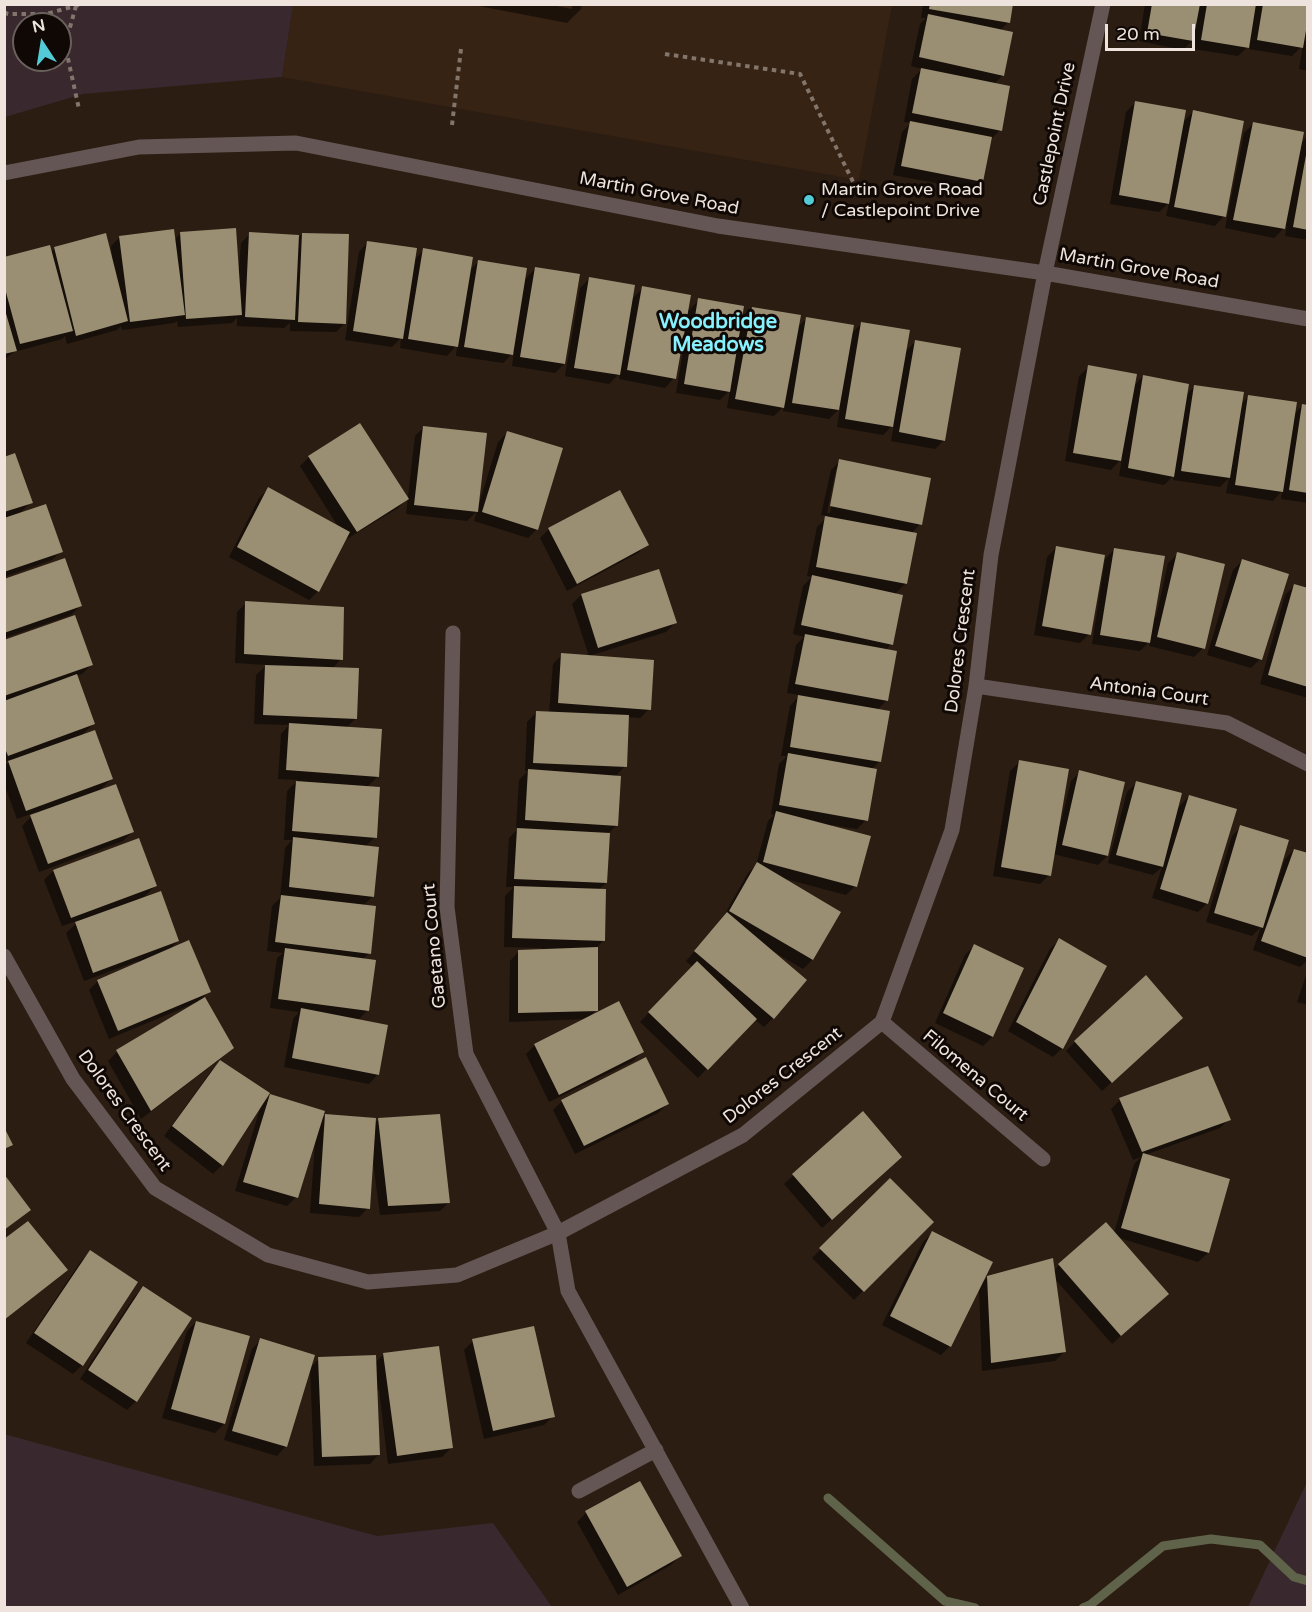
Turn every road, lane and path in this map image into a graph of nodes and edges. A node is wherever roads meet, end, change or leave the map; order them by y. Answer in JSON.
{"nodes":[{"id":1,"x":82,"y":4,"type":"edge"},
{"id":2,"x":1103,"y":4,"type":"edge"},
{"id":3,"x":76,"y":6,"type":"edge"},
{"id":4,"x":47,"y":12,"type":"edge"},
{"id":5,"x":461,"y":49,"type":"dead end"},
{"id":6,"x":665,"y":54,"type":"dead end"},
{"id":7,"x":71,"y":72,"type":"edge"},
{"id":8,"x":79,"y":109,"type":"dead end"},
{"id":9,"x":452,"y":125,"type":"dead end"},
{"id":10,"x":4,"y":173,"type":"edge"},
{"id":11,"x":860,"y":196,"type":"dead end"},
{"id":12,"x":1045,"y":273,"type":"junction"},
{"id":13,"x":1308,"y":319,"type":"edge"},
{"id":14,"x":453,"y":633,"type":"dead end"},
{"id":15,"x":976,"y":686,"type":"junction"},
{"id":16,"x":1308,"y":764,"type":"edge"},
{"id":17,"x":4,"y":956,"type":"edge"},
{"id":18,"x":882,"y":1022,"type":"junction"},
{"id":19,"x":1044,"y":1159,"type":"dead end"},
{"id":20,"x":558,"y":1233,"type":"junction"},
{"id":21,"x":656,"y":1450,"type":"junction"},
{"id":22,"x":579,"y":1491,"type":"dead end"},
{"id":23,"x":742,"y":1608,"type":"edge"}],
"edges":[{"from":1,"to":3,"type":"path"},
{"from":2,"to":12,"type":"street","name":"Castlepoint Drive"},
{"from":3,"to":4,"type":"path"},
{"from":5,"to":9,"type":"path"},
{"from":6,"to":11,"type":"path"},
{"from":7,"to":8,"type":"path"},
{"from":10,"to":12,"type":"street","name":"Martin Grove Road"},
{"from":12,"to":13,"type":"street","name":"Martin Grove Road"},
{"from":12,"to":15,"type":"street","name":"Dolores Crescent"},
{"from":14,"to":20,"type":"street","name":"Gaetano Court"},
{"from":15,"to":16,"type":"street","name":"Antonia Court"},
{"from":15,"to":18,"type":"street","name":"Dolores Crescent"},
{"from":17,"to":20,"type":"street","name":"Dolores Crescent"},
{"from":18,"to":19,"type":"street","name":"Filomena Court"},
{"from":18,"to":20,"type":"street","name":"Dolores Crescent"},
{"from":20,"to":21,"type":"street","name":"Gaetano Court"},
{"from":21,"to":22,"type":"street"},
{"from":21,"to":23,"type":"street","name":"Gaetano Court"}]}
